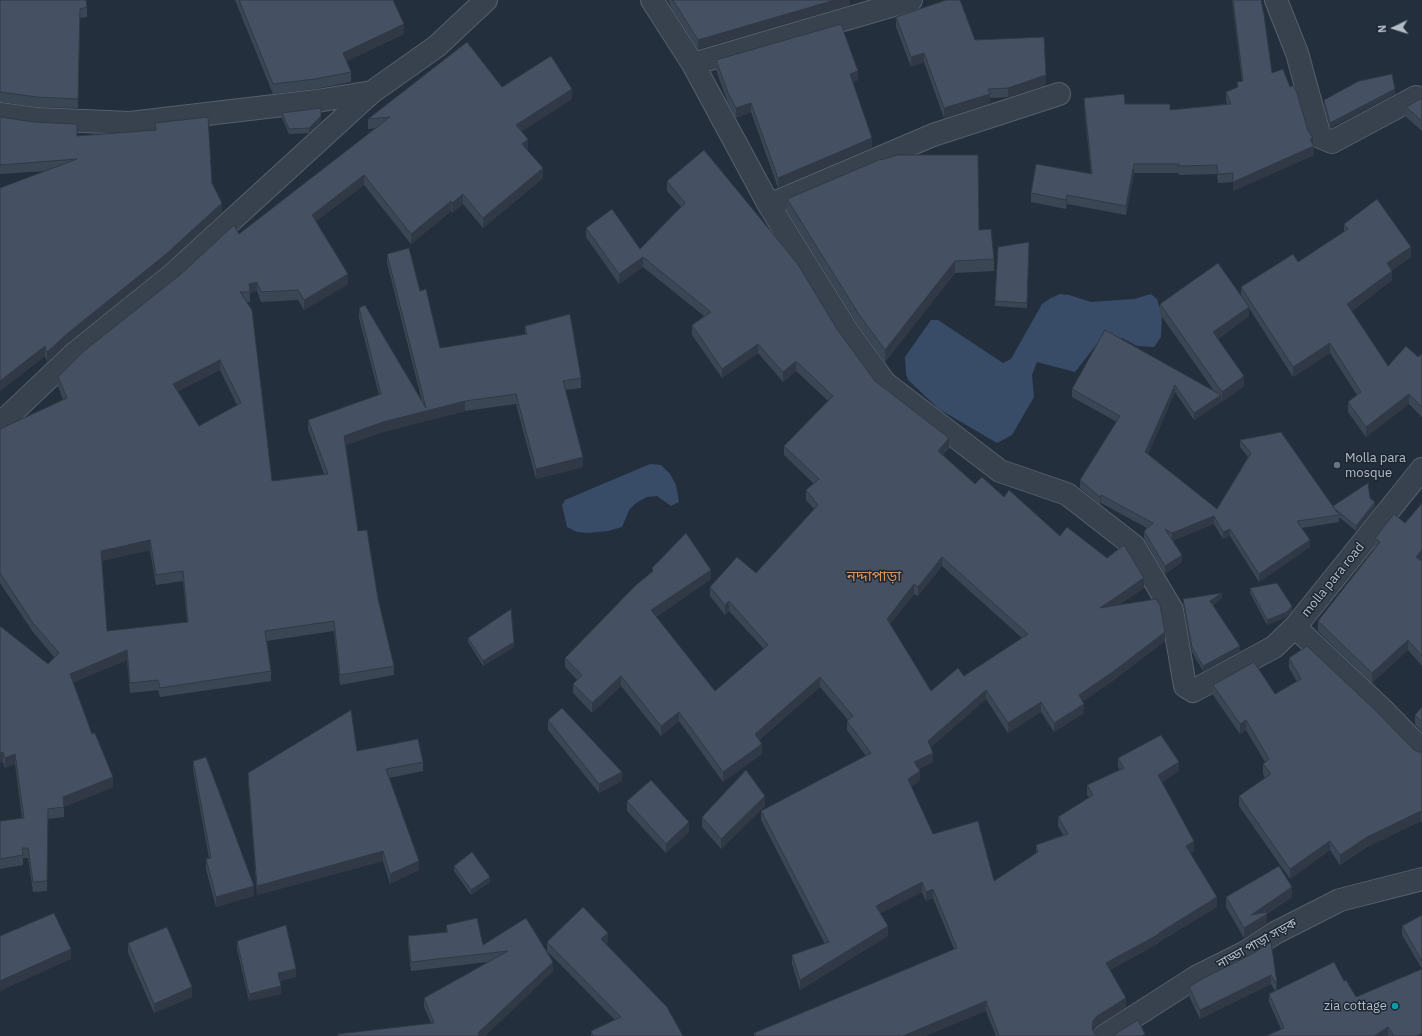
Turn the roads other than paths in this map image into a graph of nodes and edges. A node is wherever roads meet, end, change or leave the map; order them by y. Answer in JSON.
{"nodes":[{"id":1,"x":486,"y":0,"type":"edge"},
{"id":2,"x":652,"y":0,"type":"edge"},
{"id":3,"x":911,"y":0,"type":"edge"},
{"id":4,"x":1276,"y":0,"type":"edge"},
{"id":5,"x":693,"y":64,"type":"junction"},
{"id":6,"x":372,"y":92,"type":"junction"},
{"id":7,"x":1059,"y":94,"type":"dead end"},
{"id":8,"x":1416,"y":97,"type":"dead end"},
{"id":9,"x":0,"y":114,"type":"edge"},
{"id":10,"x":769,"y":205,"type":"junction"},
{"id":11,"x":0,"y":424,"type":"edge"},
{"id":12,"x":1422,"y":470,"type":"edge"},
{"id":13,"x":1295,"y":627,"type":"junction"},
{"id":14,"x":1422,"y":750,"type":"edge"},
{"id":15,"x":1422,"y":878,"type":"edge"},
{"id":16,"x":1104,"y":1036,"type":"edge"}],
"edges":[{"from":1,"to":6,"type":"street"},
{"from":2,"to":5,"type":"street"},
{"from":3,"to":5,"type":"street"},
{"from":4,"to":8,"type":"street"},
{"from":5,"to":10,"type":"street"},
{"from":6,"to":9,"type":"street"},
{"from":6,"to":11,"type":"street"},
{"from":7,"to":10,"type":"street"},
{"from":10,"to":13,"type":"street"},
{"from":12,"to":13,"type":"street","name":"molla para road"},
{"from":13,"to":14,"type":"street","name":"molla para road"},
{"from":15,"to":16,"type":"street","name":"নাড্ডা পাড়া সড়ক"}]}
